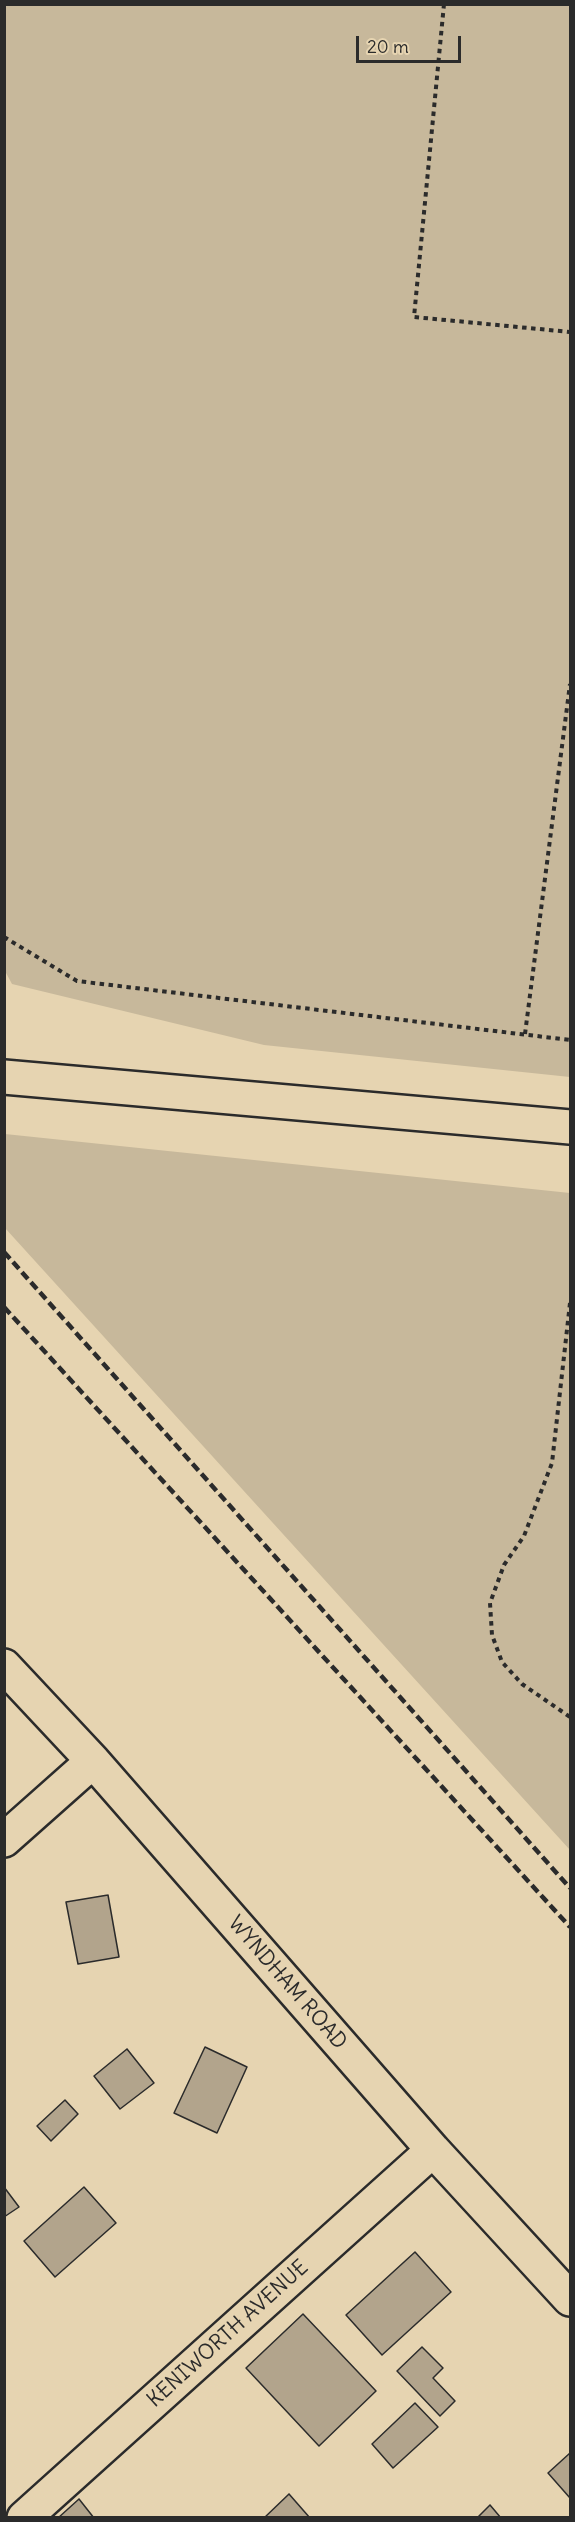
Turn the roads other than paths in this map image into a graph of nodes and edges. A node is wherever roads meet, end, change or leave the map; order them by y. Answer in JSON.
{"nodes":[{"id":1,"x":4,"y":1077,"type":"edge"},
{"id":2,"x":570,"y":1127,"type":"edge"},
{"id":3,"x":4,"y":1666,"type":"edge"},
{"id":4,"x":93,"y":1761,"type":"junction"},
{"id":5,"x":4,"y":1840,"type":"edge"},
{"id":6,"x":433,"y":2150,"type":"junction"},
{"id":7,"x":570,"y":2299,"type":"edge"},
{"id":8,"x":24,"y":2517,"type":"edge"}],
"edges":[{"from":1,"to":2,"type":"street"},
{"from":3,"to":4,"type":"street","name":"WYNDHAM ROAD"},
{"from":4,"to":5,"type":"street"},
{"from":4,"to":6,"type":"street","name":"WYNDHAM ROAD"},
{"from":6,"to":7,"type":"street","name":"WYNDHAM ROAD"},
{"from":6,"to":8,"type":"street","name":"KENIWORTH AVENUE"}]}
